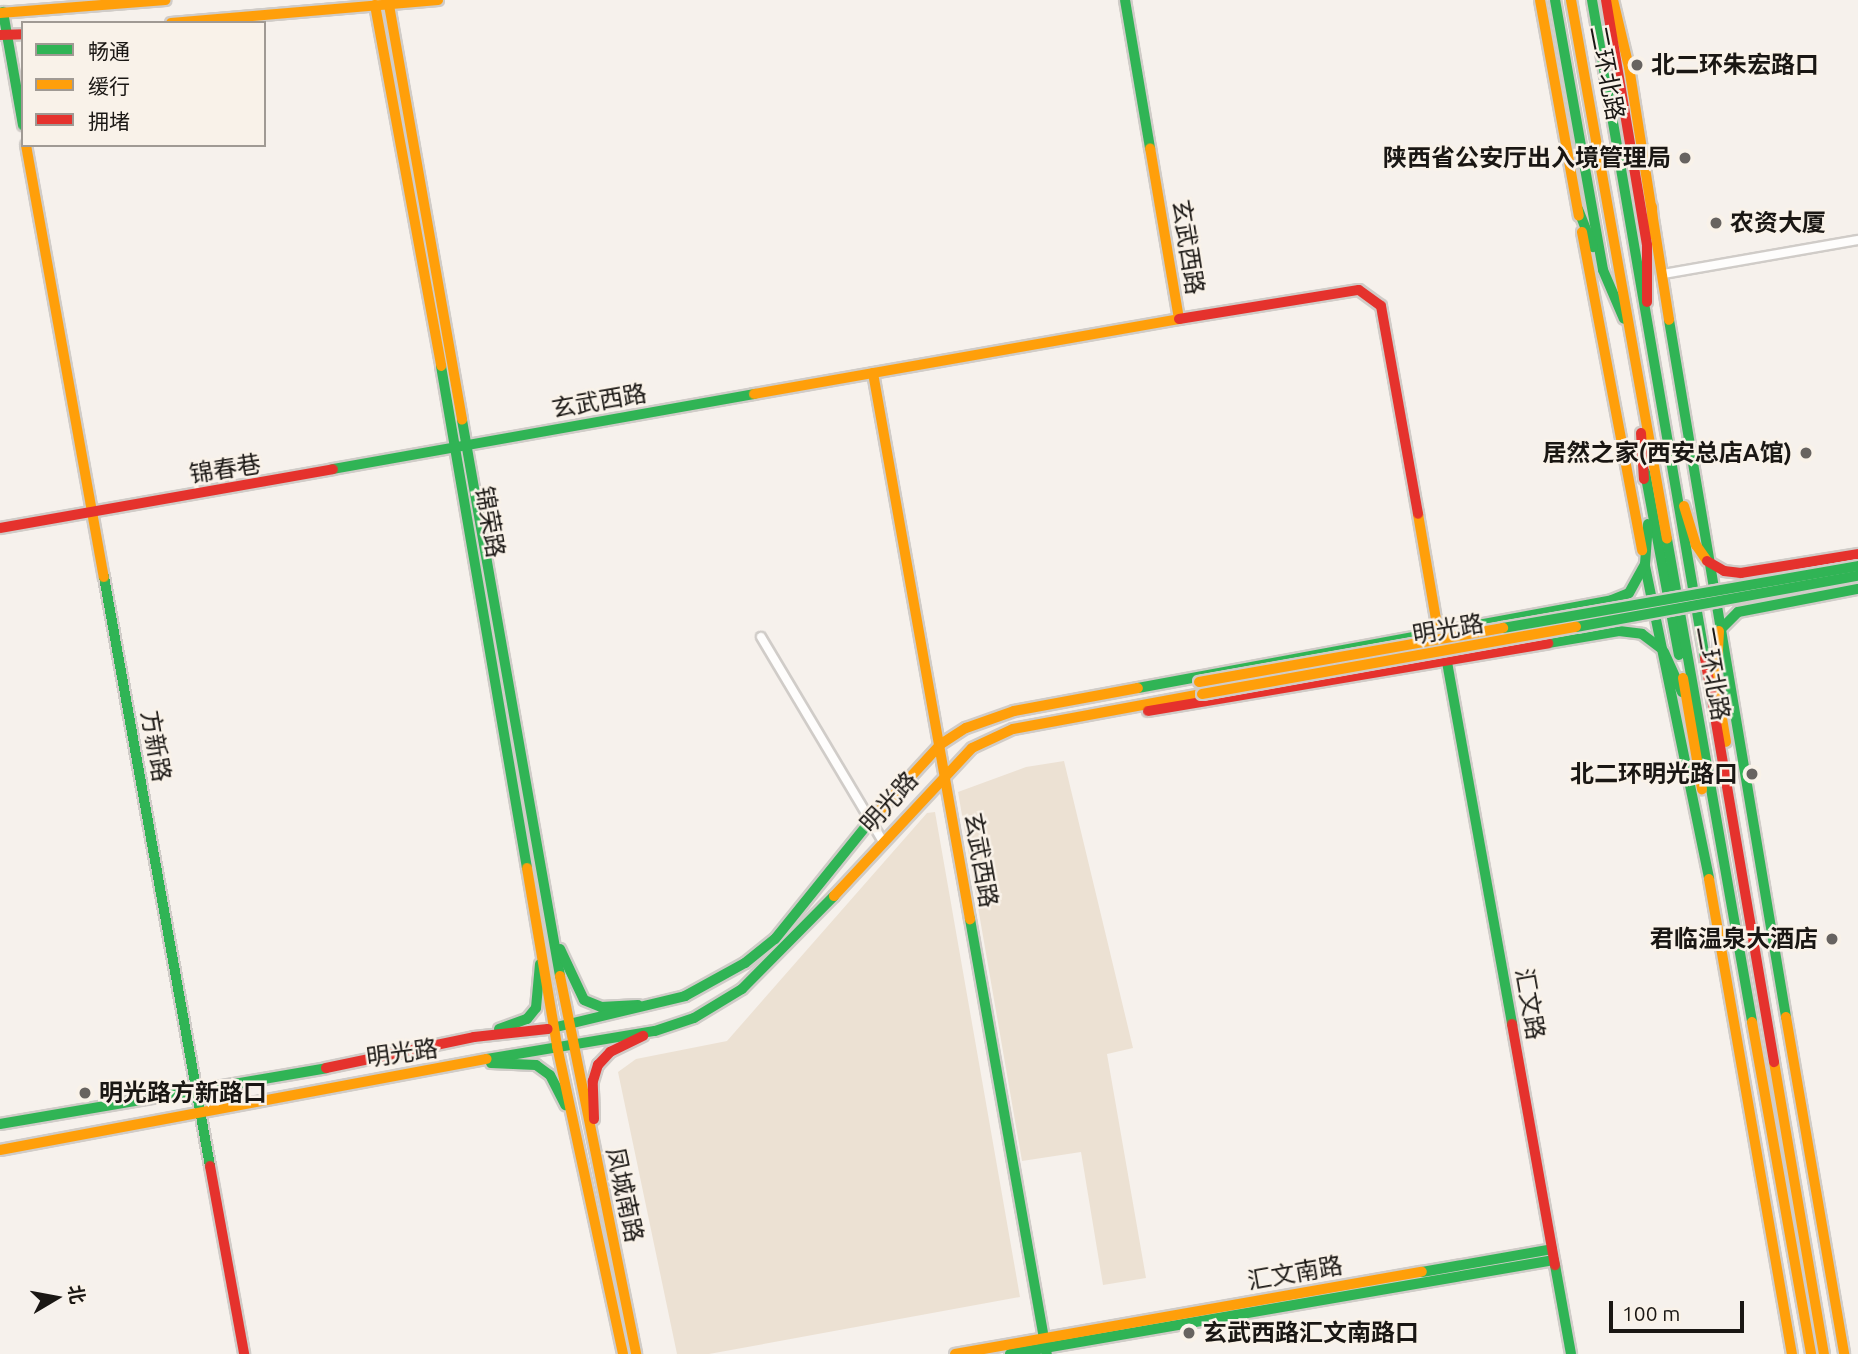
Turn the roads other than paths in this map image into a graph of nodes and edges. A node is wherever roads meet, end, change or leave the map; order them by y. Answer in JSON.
{"nodes":[{"id":1,"x":164,"y":0,"type":"edge"},
{"id":2,"x":438,"y":0,"type":"edge"},
{"id":3,"x":1125,"y":0,"type":"edge"},
{"id":4,"x":1540,"y":0,"type":"edge"},
{"id":5,"x":1555,"y":0,"type":"edge"},
{"id":6,"x":1571,"y":0,"type":"edge"},
{"id":7,"x":1592,"y":0,"type":"edge"},
{"id":8,"x":1606,"y":0,"type":"edge"},
{"id":9,"x":1613,"y":0,"type":"edge"},
{"id":10,"x":375,"y":5,"type":"junction"},
{"id":11,"x":389,"y":5,"type":"junction"},
{"id":12,"x":2,"y":13,"type":"edge"},
{"id":13,"x":194,"y":21,"type":"edge"},
{"id":14,"x":21,"y":34,"type":"edge"},
{"id":15,"x":3,"y":35,"type":"edge"},
{"id":16,"x":21,"y":116,"type":"edge"},
{"id":17,"x":26,"y":147,"type":"edge"},
{"id":18,"x":1652,"y":206,"type":"junction"},
{"id":19,"x":1578,"y":209,"type":"junction"},
{"id":20,"x":1858,"y":240,"type":"edge"},
{"id":21,"x":1603,"y":270,"type":"junction"},
{"id":22,"x":1663,"y":274,"type":"junction"},
{"id":23,"x":1649,"y":281,"type":"junction"},
{"id":24,"x":1179,"y":319,"type":"junction"},
{"id":25,"x":1645,"y":321,"type":"junction"},
{"id":26,"x":1632,"y":339,"type":"junction"},
{"id":27,"x":1649,"y":346,"type":"junction"},
{"id":28,"x":873,"y":373,"type":"junction"},
{"id":29,"x":1640,"y":386,"type":"junction"},
{"id":30,"x":461,"y":448,"type":"junction"},
{"id":31,"x":1642,"y":449,"type":"junction"},
{"id":32,"x":1684,"y":506,"type":"junction"},
{"id":33,"x":93,"y":511,"type":"junction"},
{"id":34,"x":0,"y":528,"type":"edge"},
{"id":35,"x":1858,"y":554,"type":"edge"},
{"id":36,"x":1707,"y":561,"type":"junction"},
{"id":37,"x":1645,"y":564,"type":"junction"},
{"id":38,"x":1858,"y":566,"type":"edge"},
{"id":39,"x":1858,"y":576,"type":"edge"},
{"id":40,"x":1858,"y":589,"type":"edge"},
{"id":41,"x":1437,"y":631,"type":"junction"},
{"id":42,"x":1719,"y":631,"type":"junction"},
{"id":43,"x":761,"y":637,"type":"dead end"},
{"id":44,"x":1664,"y":652,"type":"junction"},
{"id":45,"x":1447,"y":662,"type":"junction"},
{"id":46,"x":1717,"y":685,"type":"junction"},
{"id":47,"x":1121,"y":693,"type":"junction"},
{"id":48,"x":1114,"y":713,"type":"junction"},
{"id":49,"x":1692,"y":734,"type":"junction"},
{"id":50,"x":941,"y":744,"type":"junction"},
{"id":51,"x":944,"y":772,"type":"junction"},
{"id":52,"x":870,"y":821,"type":"junction"},
{"id":53,"x":882,"y":840,"type":"junction"},
{"id":54,"x":1720,"y":887,"type":"junction"},
{"id":55,"x":538,"y":923,"type":"junction"},
{"id":56,"x":551,"y":926,"type":"junction"},
{"id":57,"x":1737,"y":929,"type":"junction"},
{"id":58,"x":1749,"y":929,"type":"junction"},
{"id":59,"x":1765,"y":965,"type":"junction"},
{"id":60,"x":1770,"y":994,"type":"junction"},
{"id":61,"x":662,"y":1003,"type":"junction"},
{"id":62,"x":570,"y":1027,"type":"junction"},
{"id":63,"x":557,"y":1029,"type":"junction"},
{"id":64,"x":655,"y":1031,"type":"junction"},
{"id":65,"x":1768,"y":1033,"type":"junction"},
{"id":66,"x":474,"y":1037,"type":"junction"},
{"id":67,"x":573,"y":1044,"type":"junction"},
{"id":68,"x":557,"y":1046,"type":"junction"},
{"id":69,"x":474,"y":1063,"type":"junction"},
{"id":70,"x":196,"y":1091,"type":"junction"},
{"id":71,"x":1766,"y":1097,"type":"junction"},
{"id":72,"x":200,"y":1111,"type":"junction"},
{"id":73,"x":0,"y":1124,"type":"edge"},
{"id":74,"x":574,"y":1127,"type":"junction"},
{"id":75,"x":0,"y":1150,"type":"edge"},
{"id":76,"x":1766,"y":1153,"type":"junction"},
{"id":77,"x":596,"y":1157,"type":"junction"},
{"id":78,"x":1553,"y":1254,"type":"junction"},
{"id":79,"x":631,"y":1331,"type":"junction"},
{"id":80,"x":1046,"y":1347,"type":"edge"},
{"id":81,"x":1831,"y":1352,"type":"edge"},
{"id":82,"x":244,"y":1354,"type":"edge"},
{"id":83,"x":621,"y":1354,"type":"edge"},
{"id":84,"x":636,"y":1354,"type":"edge"},
{"id":85,"x":642,"y":1354,"type":"edge"},
{"id":86,"x":955,"y":1354,"type":"edge"},
{"id":87,"x":1010,"y":1354,"type":"edge"},
{"id":88,"x":1571,"y":1354,"type":"edge"},
{"id":89,"x":1792,"y":1354,"type":"edge"},
{"id":90,"x":1802,"y":1354,"type":"edge"},
{"id":91,"x":1811,"y":1354,"type":"edge"},
{"id":92,"x":1844,"y":1354,"type":"edge"}],
"edges":[{"from":1,"to":12,"type":"main road"},
{"from":2,"to":11,"type":"main road"},
{"from":3,"to":24,"type":"main road","name":"玄武西路"},
{"from":4,"to":19,"type":"main road"},
{"from":5,"to":21,"type":"main road"},
{"from":6,"to":26,"type":"main road","name":"二环北路"},
{"from":7,"to":25,"type":"main road","name":"二环北路"},
{"from":8,"to":23,"type":"main road"},
{"from":9,"to":18,"type":"main road"},
{"from":10,"to":11,"type":"main road"},
{"from":10,"to":13,"type":"main road"},
{"from":10,"to":30,"type":"main road","name":"锦荣路"},
{"from":11,"to":30,"type":"main road","name":"锦荣路"},
{"from":12,"to":15,"type":"main road"},
{"from":14,"to":15,"type":"main road"},
{"from":15,"to":16,"type":"main road"},
{"from":17,"to":33,"type":"main road","name":"方新路"},
{"from":18,"to":22,"type":"main road"},
{"from":18,"to":23,"type":"main road"},
{"from":19,"to":21,"type":"main road"},
{"from":19,"to":37,"type":"main road"},
{"from":20,"to":22,"type":"street"},
{"from":21,"to":26,"type":"main road"},
{"from":22,"to":36,"type":"main road"},
{"from":23,"to":25,"type":"main road"},
{"from":24,"to":28,"type":"main road","name":"玄武西路"},
{"from":24,"to":41,"type":"main road"},
{"from":25,"to":27,"type":"main road","name":"二环北路"},
{"from":26,"to":29,"type":"main road","name":"二环北路"},
{"from":27,"to":32,"type":"main road"},
{"from":27,"to":58,"type":"main road","name":"二环北路"},
{"from":28,"to":30,"type":"main road","name":"玄武西路"},
{"from":28,"to":50,"type":"main road","name":"玄武西路"},
{"from":29,"to":31,"type":"main road"},
{"from":29,"to":57,"type":"main road","name":"二环北路"},
{"from":30,"to":33,"type":"main road","name":"锦春巷"},
{"from":30,"to":55,"type":"main road","name":"锦荣路"},
{"from":30,"to":56,"type":"main road","name":"锦荣路"},
{"from":31,"to":37,"type":"main road"},
{"from":31,"to":49,"type":"main road"},
{"from":32,"to":36,"type":"main road"},
{"from":32,"to":46,"type":"main road"},
{"from":33,"to":34,"type":"main road","name":"锦春巷"},
{"from":33,"to":70,"type":"main road","name":"方新路"},
{"from":35,"to":36,"type":"main road"},
{"from":36,"to":42,"type":"main road"},
{"from":37,"to":41,"type":"main road","name":"明光路"},
{"from":37,"to":44,"type":"main road"},
{"from":38,"to":47,"type":"main road","name":"明光路","bridge":true},
{"from":39,"to":48,"type":"main road","name":"明光路","bridge":true},
{"from":40,"to":42,"type":"main road"},
{"from":41,"to":47,"type":"main road","name":"明光路"},
{"from":42,"to":46,"type":"main road"},
{"from":42,"to":92,"type":"main road"},
{"from":43,"to":52,"type":"street"},
{"from":44,"to":45,"type":"main road"},
{"from":44,"to":49,"type":"main road"},
{"from":44,"to":89,"type":"main road"},
{"from":45,"to":48,"type":"main road"},
{"from":45,"to":78,"type":"main road","name":"汇文路"},
{"from":46,"to":59,"type":"main road"},
{"from":47,"to":50,"type":"main road","name":"明光路"},
{"from":48,"to":51,"type":"main road","name":"明光路"},
{"from":49,"to":54,"type":"main road"},
{"from":50,"to":51,"type":"main road","name":"玄武西路"},
{"from":50,"to":52,"type":"main road","name":"明光路"},
{"from":51,"to":53,"type":"main road","name":"明光路"},
{"from":51,"to":80,"type":"main road","name":"玄武西路"},
{"from":52,"to":53,"type":"street"},
{"from":52,"to":61,"type":"main road","name":"明光路"},
{"from":53,"to":64,"type":"main road","name":"明光路"},
{"from":54,"to":57,"type":"main road"},
{"from":54,"to":76,"type":"main road"},
{"from":55,"to":63,"type":"main road","name":"锦荣路"},
{"from":55,"to":66,"type":"main road"},
{"from":56,"to":61,"type":"main road"},
{"from":56,"to":62,"type":"main road","name":"锦荣路"},
{"from":57,"to":71,"type":"main road","name":"二环北路"},
{"from":58,"to":59,"type":"main road"},
{"from":58,"to":65,"type":"main road","name":"二环北路"},
{"from":59,"to":60,"type":"main road"},
{"from":60,"to":65,"type":"main road"},
{"from":60,"to":81,"type":"main road"},
{"from":61,"to":62,"type":"main road","name":"明光路"},
{"from":62,"to":63,"type":"main road","name":"明光路"},
{"from":62,"to":67,"type":"main road","name":"锦荣路"},
{"from":63,"to":66,"type":"main road","name":"明光路"},
{"from":63,"to":68,"type":"main road","name":"锦荣路"},
{"from":64,"to":67,"type":"main road","name":"明光路"},
{"from":64,"to":77,"type":"main road"},
{"from":65,"to":81,"type":"main road","name":"二环北路"},
{"from":66,"to":70,"type":"main road","name":"明光路"},
{"from":67,"to":68,"type":"main road","name":"明光路"},
{"from":67,"to":77,"type":"main road","name":"凤城南路"},
{"from":68,"to":69,"type":"main road","name":"明光路"},
{"from":68,"to":74,"type":"main road","name":"凤城南路"},
{"from":69,"to":72,"type":"main road","name":"明光路"},
{"from":69,"to":74,"type":"main road"},
{"from":70,"to":72,"type":"main road","name":"方新路"},
{"from":70,"to":73,"type":"main road","name":"明光路"},
{"from":71,"to":76,"type":"main road"},
{"from":71,"to":91,"type":"main road","name":"二环北路"},
{"from":72,"to":75,"type":"main road","name":"明光路"},
{"from":72,"to":82,"type":"main road","name":"方新路"},
{"from":74,"to":83,"type":"main road","name":"凤城南路"},
{"from":76,"to":90,"type":"main road"},
{"from":77,"to":79,"type":"main road","name":"凤城南路"},
{"from":78,"to":80,"type":"main road","name":"汇文南路"},
{"from":78,"to":88,"type":"main road","name":"汇文路"},
{"from":79,"to":84,"type":"main road","name":"凤城南路"},
{"from":79,"to":85,"type":"main road"},
{"from":80,"to":86,"type":"main road"},
{"from":80,"to":87,"type":"main road"}]}
